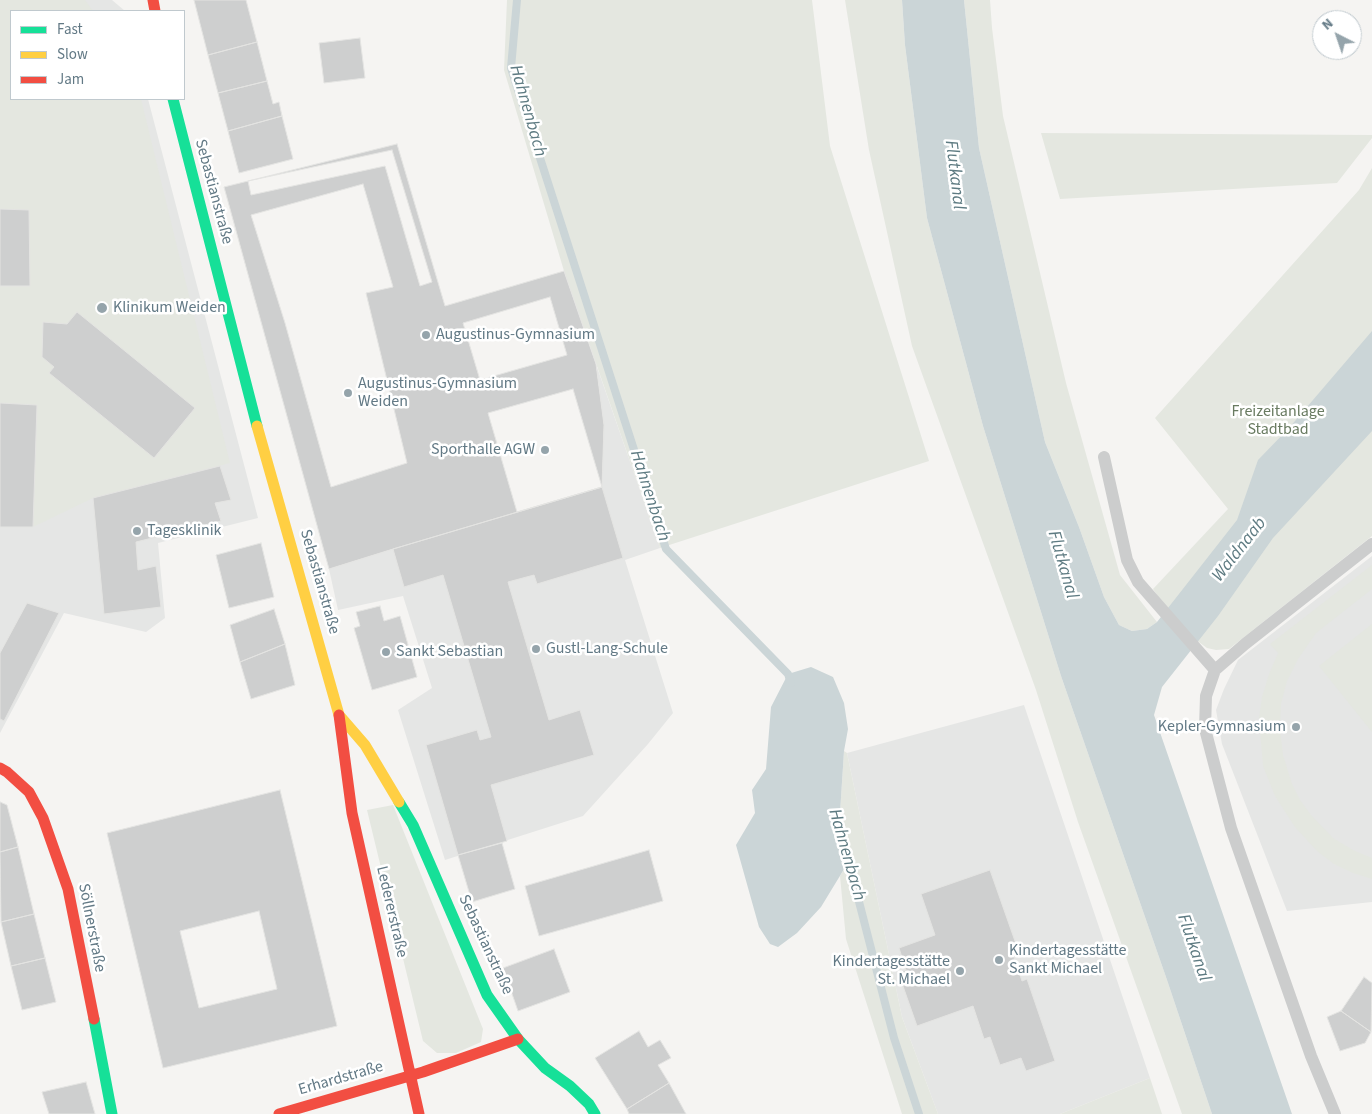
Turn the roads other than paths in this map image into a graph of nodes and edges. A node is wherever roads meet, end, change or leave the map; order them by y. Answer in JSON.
{"nodes":[{"id":1,"x":172,"y":100,"type":"edge"},
{"id":2,"x":1104,"y":457,"type":"dead end"},
{"id":3,"x":1372,"y":544,"type":"edge"},
{"id":4,"x":1215,"y":670,"type":"junction"},
{"id":5,"x":339,"y":715,"type":"junction"},
{"id":6,"x":0,"y":768,"type":"edge"},
{"id":7,"x":518,"y":1040,"type":"junction"},
{"id":8,"x":411,"y":1076,"type":"junction"},
{"id":9,"x":112,"y":1114,"type":"edge"},
{"id":10,"x":279,"y":1114,"type":"edge"},
{"id":11,"x":419,"y":1114,"type":"edge"},
{"id":12,"x":595,"y":1114,"type":"edge"},
{"id":13,"x":1335,"y":1114,"type":"edge"}],
"edges":[{"from":1,"to":5,"type":"street","name":"Sebastianstraße"},
{"from":2,"to":4,"type":"lane"},
{"from":3,"to":4,"type":"lane"},
{"from":4,"to":13,"type":"lane"},
{"from":5,"to":7,"type":"street","name":"Sebastianstraße"},
{"from":5,"to":8,"type":"street","name":"Ledererstraße"},
{"from":6,"to":9,"type":"street","name":"Söllnerstraße"},
{"from":7,"to":8,"type":"street"},
{"from":7,"to":12,"type":"street","name":"Sebastianstraße"},
{"from":8,"to":10,"type":"street","name":"Erhardstraße"},
{"from":8,"to":11,"type":"street","name":"Ledererstraße"}]}
